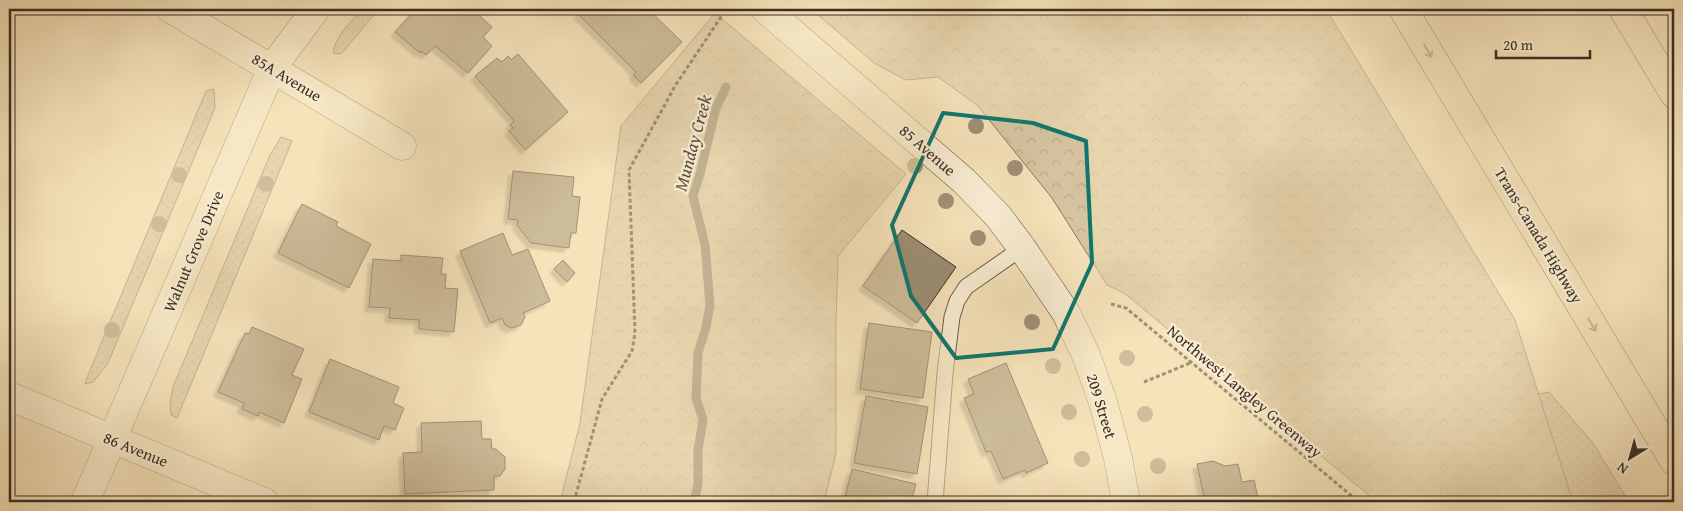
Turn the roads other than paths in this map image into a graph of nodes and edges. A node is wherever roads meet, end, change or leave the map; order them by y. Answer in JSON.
{"nodes":[{"id":1,"x":171,"y":9,"type":"edge"},
{"id":2,"x":316,"y":9,"type":"edge"},
{"id":3,"x":765,"y":9,"type":"edge"},
{"id":4,"x":1403,"y":9,"type":"edge"},
{"id":5,"x":1623,"y":9,"type":"edge"},
{"id":6,"x":272,"y":68,"type":"junction"},
{"id":7,"x":1674,"y":94,"type":"edge"},
{"id":8,"x":402,"y":146,"type":"dead end"},
{"id":9,"x":1022,"y":248,"type":"junction"},
{"id":10,"x":1066,"y":313,"type":"joint"},
{"id":11,"x":9,"y":396,"type":"edge"},
{"id":12,"x":112,"y":440,"type":"junction"},
{"id":13,"x":1674,"y":461,"type":"edge"},
{"id":14,"x":85,"y":502,"type":"edge"},
{"id":15,"x":264,"y":502,"type":"edge"},
{"id":16,"x":935,"y":502,"type":"edge"},
{"id":17,"x":1126,"y":502,"type":"edge"}],
"edges":[{"from":1,"to":6,"type":"street","name":"85A Avenue"},
{"from":2,"to":6,"type":"street","name":"Walnut Grove Drive"},
{"from":3,"to":9,"type":"street","name":"85 Avenue"},
{"from":4,"to":13,"type":"highway","name":"Trans-Canada Highway","one_way":true},
{"from":5,"to":7,"type":"highway"},
{"from":6,"to":8,"type":"street","name":"85A Avenue"},
{"from":6,"to":12,"type":"street","name":"Walnut Grove Drive"},
{"from":9,"to":10,"type":"street","name":"85 Avenue"},
{"from":9,"to":16,"type":"lane"},
{"from":10,"to":17,"type":"street","name":"209 Street"},
{"from":11,"to":12,"type":"street","name":"86 Avenue"},
{"from":12,"to":14,"type":"street","name":"Walnut Grove Drive"},
{"from":12,"to":15,"type":"street","name":"86 Avenue"}]}
